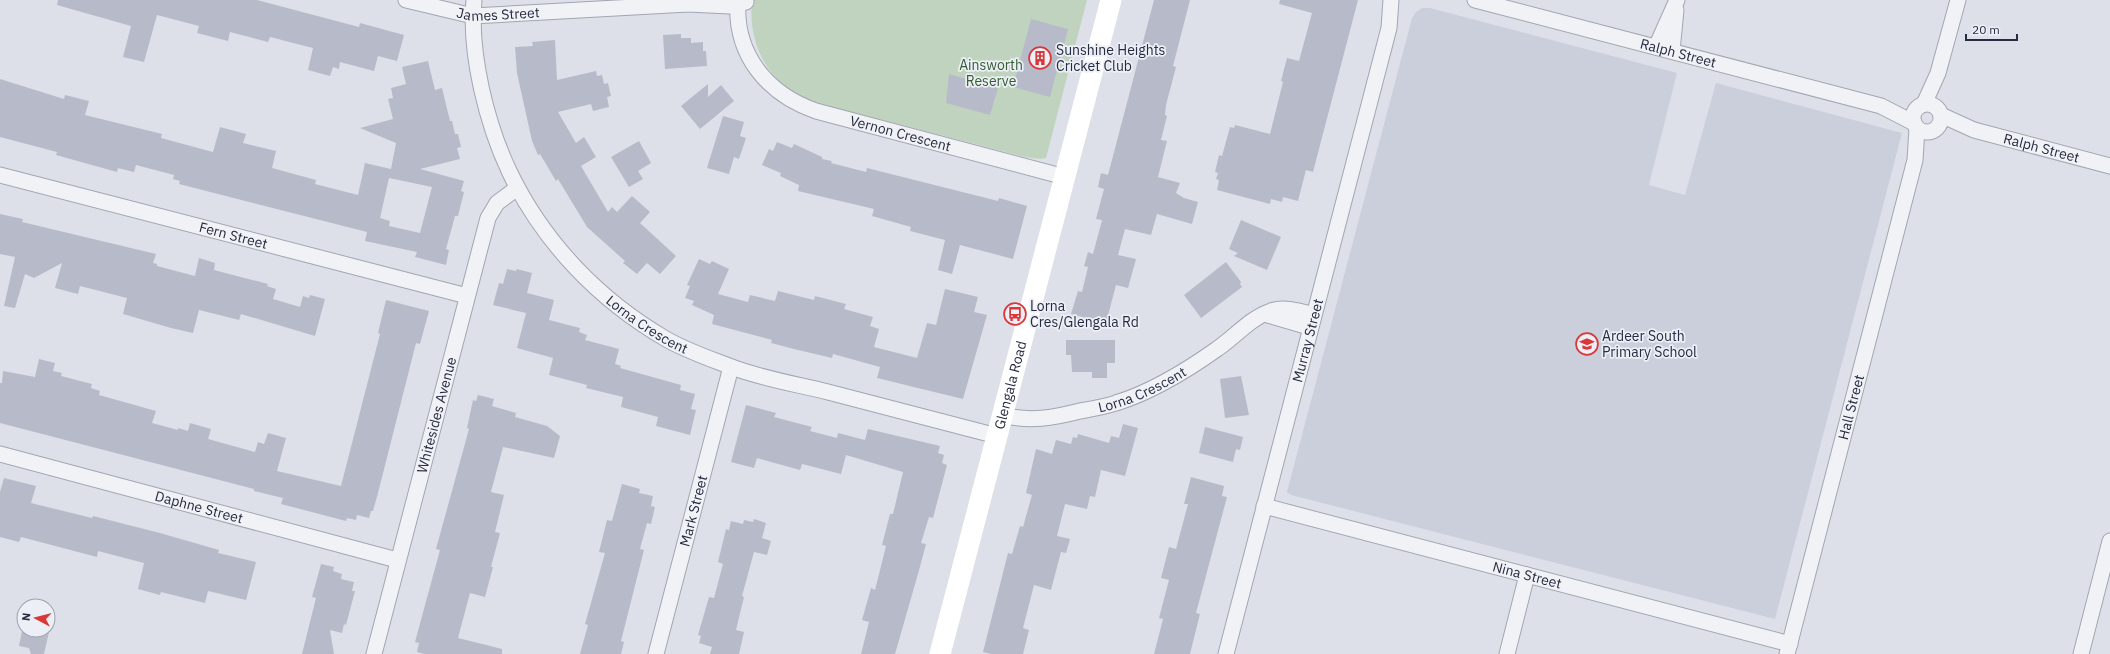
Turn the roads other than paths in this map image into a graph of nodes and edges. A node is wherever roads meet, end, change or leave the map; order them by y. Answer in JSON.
{"nodes":[{"id":1,"x":406,"y":0,"type":"edge"},
{"id":2,"x":474,"y":0,"type":"edge"},
{"id":3,"x":706,"y":0,"type":"edge"},
{"id":4,"x":1111,"y":0,"type":"edge"},
{"id":5,"x":1391,"y":0,"type":"edge"},
{"id":6,"x":1402,"y":0,"type":"edge"},
{"id":7,"x":1475,"y":0,"type":"edge"},
{"id":8,"x":1958,"y":0,"type":"edge"},
{"id":9,"x":743,"y":1,"type":"edge"},
{"id":10,"x":1677,"y":2,"type":"edge"},
{"id":11,"x":688,"y":4,"type":"junction"},
{"id":12,"x":473,"y":16,"type":"junction"},
{"id":13,"x":1389,"y":28,"type":"junction"},
{"id":14,"x":1656,"y":47,"type":"junction"},
{"id":15,"x":1672,"y":51,"type":"junction"},
{"id":16,"x":1927,"y":118,"type":"junction"},
{"id":17,"x":2110,"y":166,"type":"edge"},
{"id":18,"x":0,"y":175,"type":"edge"},
{"id":19,"x":1065,"y":177,"type":"junction"},
{"id":20,"x":517,"y":188,"type":"junction"},
{"id":21,"x":467,"y":296,"type":"junction"},
{"id":22,"x":1311,"y":321,"type":"junction"},
{"id":23,"x":731,"y":367,"type":"junction"},
{"id":24,"x":1002,"y":415,"type":"junction"},
{"id":25,"x":997,"y":436,"type":"junction"},
{"id":26,"x":0,"y":454,"type":"edge"},
{"id":27,"x":1264,"y":506,"type":"junction"},
{"id":28,"x":2110,"y":542,"type":"edge"},
{"id":29,"x":397,"y":560,"type":"junction"},
{"id":30,"x":1527,"y":575,"type":"junction"},
{"id":31,"x":1789,"y":649,"type":"edge"},
{"id":32,"x":374,"y":654,"type":"edge"},
{"id":33,"x":656,"y":654,"type":"edge"},
{"id":34,"x":940,"y":654,"type":"edge"},
{"id":35,"x":1226,"y":654,"type":"edge"},
{"id":36,"x":1507,"y":654,"type":"edge"},
{"id":37,"x":2081,"y":654,"type":"edge"}],
"edges":[{"from":1,"to":12,"type":"street","name":"James Street"},
{"from":2,"to":12,"type":"street"},
{"from":3,"to":11,"type":"street","name":"James Street"},
{"from":4,"to":19,"type":"street","name":"Glengala Road"},
{"from":5,"to":13,"type":"street","name":"Murray Street"},
{"from":6,"to":13,"type":"street","name":"Murray Street"},
{"from":7,"to":14,"type":"street","name":"Ralph Street"},
{"from":8,"to":16,"type":"street","name":"Hall Street"},
{"from":9,"to":11,"type":"street","name":"James Street"},
{"from":9,"to":19,"type":"street","name":"Vernon Crescent"},
{"from":10,"to":14,"type":"street"},
{"from":10,"to":15,"type":"street"},
{"from":11,"to":12,"type":"street","name":"James Street"},
{"from":12,"to":20,"type":"street","name":"Lorna Crescent"},
{"from":13,"to":22,"type":"street","name":"Murray Street"},
{"from":14,"to":15,"type":"street","name":"Ralph Street"},
{"from":15,"to":16,"type":"street","name":"Ralph Street"},
{"from":16,"to":17,"type":"street","name":"Ralph Street"},
{"from":16,"to":31,"type":"street","name":"Hall Street"},
{"from":18,"to":21,"type":"street","name":"Fern Street"},
{"from":19,"to":24,"type":"street","name":"Glengala Road"},
{"from":20,"to":21,"type":"street","name":"Whitesides Avenue"},
{"from":20,"to":23,"type":"street","name":"Lorna Crescent"},
{"from":21,"to":29,"type":"street","name":"Whitesides Avenue"},
{"from":22,"to":24,"type":"street","name":"Lorna Crescent"},
{"from":22,"to":27,"type":"street","name":"Murray Street"},
{"from":23,"to":25,"type":"street","name":"Lorna Crescent"},
{"from":23,"to":33,"type":"street","name":"Mark Street"},
{"from":24,"to":25,"type":"street","name":"Glengala Road"},
{"from":25,"to":34,"type":"street","name":"Glengala Road"},
{"from":26,"to":29,"type":"street","name":"Daphne Street"},
{"from":27,"to":30,"type":"street","name":"Nina Street"},
{"from":27,"to":35,"type":"street","name":"Murray Street"},
{"from":28,"to":37,"type":"street"},
{"from":29,"to":32,"type":"street","name":"Whitesides Avenue"},
{"from":30,"to":31,"type":"street","name":"Nina Street"},
{"from":30,"to":36,"type":"street"}]}
